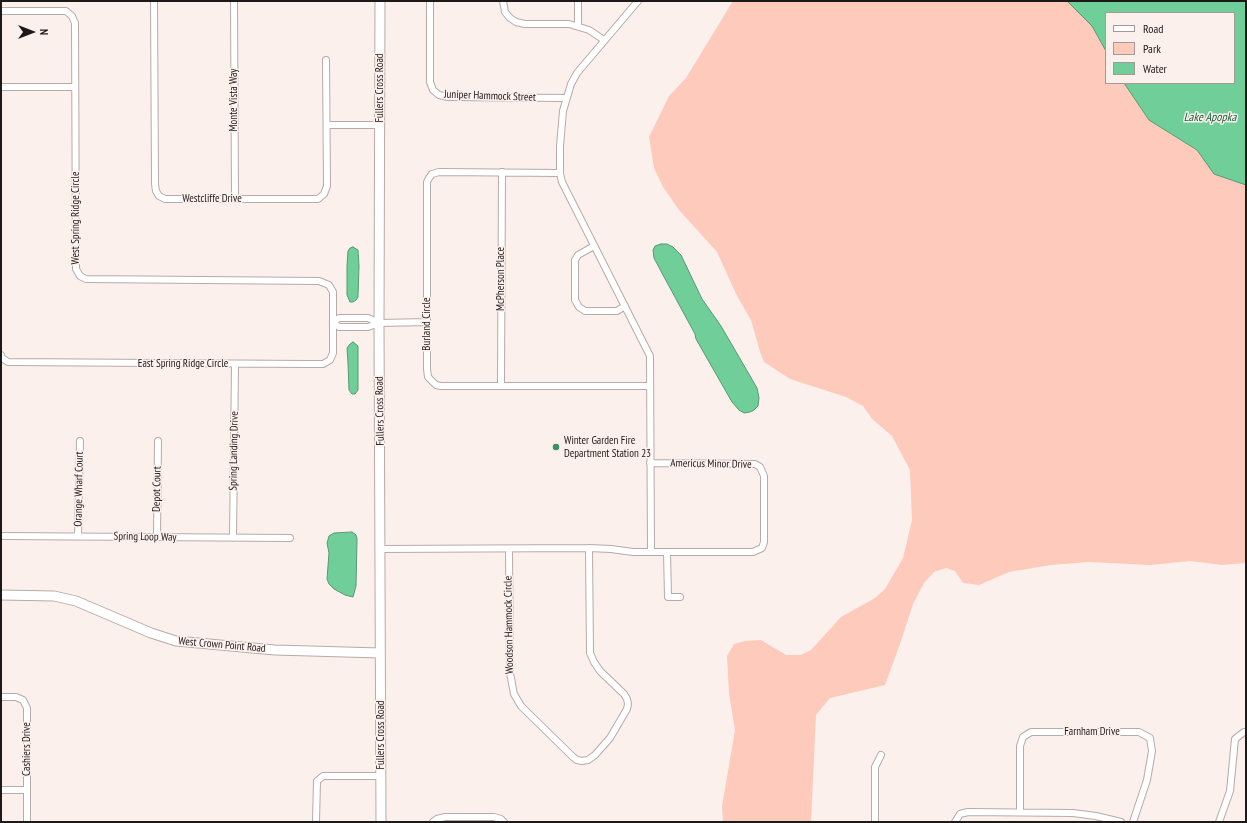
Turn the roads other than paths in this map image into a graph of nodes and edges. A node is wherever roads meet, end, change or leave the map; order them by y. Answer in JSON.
{"nodes":[{"id":1,"x":154,"y":1,"type":"edge"},
{"id":2,"x":234,"y":1,"type":"edge"},
{"id":3,"x":380,"y":1,"type":"edge"},
{"id":4,"x":430,"y":1,"type":"edge"},
{"id":5,"x":503,"y":1,"type":"edge"},
{"id":6,"x":578,"y":1,"type":"edge"},
{"id":7,"x":638,"y":1,"type":"edge"},
{"id":8,"x":1,"y":11,"type":"edge"},
{"id":9,"x":578,"y":26,"type":"junction"},
{"id":10,"x":604,"y":40,"type":"junction"},
{"id":11,"x":326,"y":60,"type":"dead end"},
{"id":12,"x":1,"y":87,"type":"edge"},
{"id":13,"x":76,"y":87,"type":"junction"},
{"id":14,"x":566,"y":98,"type":"junction"},
{"id":15,"x":327,"y":125,"type":"junction"},
{"id":16,"x":380,"y":125,"type":"junction"},
{"id":17,"x":502,"y":172,"type":"junction"},
{"id":18,"x":560,"y":173,"type":"junction"},
{"id":19,"x":235,"y":199,"type":"junction"},
{"id":20,"x":594,"y":246,"type":"junction"},
{"id":21,"x":625,"y":306,"type":"junction"},
{"id":22,"x":333,"y":322,"type":"junction"},
{"id":23,"x":427,"y":322,"type":"junction"},
{"id":24,"x":379,"y":323,"type":"junction"},
{"id":25,"x":1,"y":355,"type":"edge"},
{"id":26,"x":235,"y":364,"type":"junction"},
{"id":27,"x":501,"y":386,"type":"junction"},
{"id":28,"x":650,"y":386,"type":"junction"},
{"id":29,"x":80,"y":441,"type":"dead end"},
{"id":30,"x":158,"y":441,"type":"dead end"},
{"id":31,"x":650,"y":463,"type":"junction"},
{"id":32,"x":1,"y":536,"type":"edge"},
{"id":33,"x":78,"y":536,"type":"junction"},
{"id":34,"x":156,"y":537,"type":"junction"},
{"id":35,"x":233,"y":538,"type":"junction"},
{"id":36,"x":290,"y":538,"type":"dead end"},
{"id":37,"x":589,"y":548,"type":"junction"},
{"id":38,"x":380,"y":549,"type":"junction"},
{"id":39,"x":508,"y":549,"type":"junction"},
{"id":40,"x":650,"y":552,"type":"junction"},
{"id":41,"x":667,"y":552,"type":"junction"},
{"id":42,"x":1,"y":594,"type":"edge"},
{"id":43,"x":680,"y":597,"type":"dead end"},
{"id":44,"x":380,"y":653,"type":"junction"},
{"id":45,"x":1,"y":697,"type":"edge"},
{"id":46,"x":1246,"y":732,"type":"edge"},
{"id":47,"x":881,"y":755,"type":"dead end"},
{"id":48,"x":381,"y":776,"type":"junction"},
{"id":49,"x":1,"y":790,"type":"edge"},
{"id":50,"x":27,"y":790,"type":"junction"},
{"id":51,"x":1020,"y":812,"type":"junction"},
{"id":52,"x":27,"y":822,"type":"edge"},
{"id":53,"x":316,"y":822,"type":"edge"},
{"id":54,"x":381,"y":822,"type":"edge"},
{"id":55,"x":433,"y":822,"type":"edge"},
{"id":56,"x":504,"y":822,"type":"edge"},
{"id":57,"x":876,"y":822,"type":"edge"},
{"id":58,"x":955,"y":822,"type":"edge"},
{"id":59,"x":1121,"y":822,"type":"edge"},
{"id":60,"x":1133,"y":822,"type":"edge"},
{"id":61,"x":1219,"y":822,"type":"edge"}],
"edges":[{"from":1,"to":19,"type":"street","name":"Westcliffe Drive"},
{"from":2,"to":19,"type":"street","name":"Monte Vista Way"},
{"from":3,"to":16,"type":"street","name":"Fullers Cross Road"},
{"from":4,"to":14,"type":"street","name":"Juniper Hammock Street"},
{"from":5,"to":9,"type":"street"},
{"from":6,"to":9,"type":"street"},
{"from":7,"to":10,"type":"street"},
{"from":8,"to":13,"type":"street","name":"West Spring Ridge Circle"},
{"from":9,"to":10,"type":"street"},
{"from":10,"to":14,"type":"street"},
{"from":11,"to":15,"type":"street","name":"Westcliffe Drive"},
{"from":12,"to":13,"type":"street"},
{"from":13,"to":22,"type":"street","name":"West Spring Ridge Circle"},
{"from":14,"to":18,"type":"street"},
{"from":15,"to":16,"type":"street"},
{"from":15,"to":19,"type":"street","name":"Westcliffe Drive"},
{"from":16,"to":24,"type":"street","name":"Fullers Cross Road"},
{"from":17,"to":18,"type":"street","name":"Burland Circle"},
{"from":17,"to":23,"type":"street","name":"Burland Circle"},
{"from":17,"to":27,"type":"street","name":"McPherson Place"},
{"from":18,"to":20,"type":"street"},
{"from":20,"to":21,"type":"street"},
{"from":20,"to":21,"type":"street"},
{"from":21,"to":28,"type":"street"},
{"from":22,"to":24,"type":"street"},
{"from":22,"to":24,"type":"street"},
{"from":22,"to":26,"type":"street","name":"East Spring Ridge Circle"},
{"from":23,"to":24,"type":"street"},
{"from":23,"to":27,"type":"street","name":"Burland Circle"},
{"from":24,"to":38,"type":"street","name":"Fullers Cross Road"},
{"from":25,"to":26,"type":"street","name":"East Spring Ridge Circle"},
{"from":26,"to":35,"type":"street","name":"Spring Landing Drive"},
{"from":27,"to":28,"type":"street","name":"Burland Circle"},
{"from":28,"to":31,"type":"street"},
{"from":29,"to":33,"type":"street","name":"Orange Wharf Court"},
{"from":30,"to":34,"type":"street","name":"Depot Court"},
{"from":31,"to":40,"type":"street"},
{"from":31,"to":41,"type":"street","name":"Americus Minor Drive"},
{"from":32,"to":33,"type":"street","name":"Spring Loop Way"},
{"from":33,"to":34,"type":"street","name":"Spring Loop Way"},
{"from":34,"to":35,"type":"street","name":"Spring Loop Way"},
{"from":35,"to":36,"type":"street","name":"Spring Loop Way"},
{"from":37,"to":39,"type":"street","name":"Americus Minor Drive"},
{"from":37,"to":39,"type":"street","name":"Woodson Hammock Circle"},
{"from":37,"to":40,"type":"street","name":"Americus Minor Drive"},
{"from":38,"to":39,"type":"street","name":"Americus Minor Drive"},
{"from":38,"to":44,"type":"street","name":"Fullers Cross Road"},
{"from":40,"to":41,"type":"street","name":"Americus Minor Drive"},
{"from":41,"to":43,"type":"street"},
{"from":42,"to":44,"type":"street","name":"West Crown Point Road"},
{"from":44,"to":48,"type":"street","name":"Fullers Cross Road"},
{"from":45,"to":50,"type":"street","name":"Cashiers Drive"},
{"from":46,"to":61,"type":"street"},
{"from":47,"to":57,"type":"street"},
{"from":48,"to":53,"type":"street"},
{"from":48,"to":54,"type":"street","name":"Fullers Cross Road"},
{"from":49,"to":50,"type":"street"},
{"from":50,"to":52,"type":"street","name":"Cashiers Drive"},
{"from":51,"to":58,"type":"street"},
{"from":51,"to":59,"type":"street"},
{"from":51,"to":60,"type":"street","name":"Farnham Drive"},
{"from":55,"to":56,"type":"street"}]}
